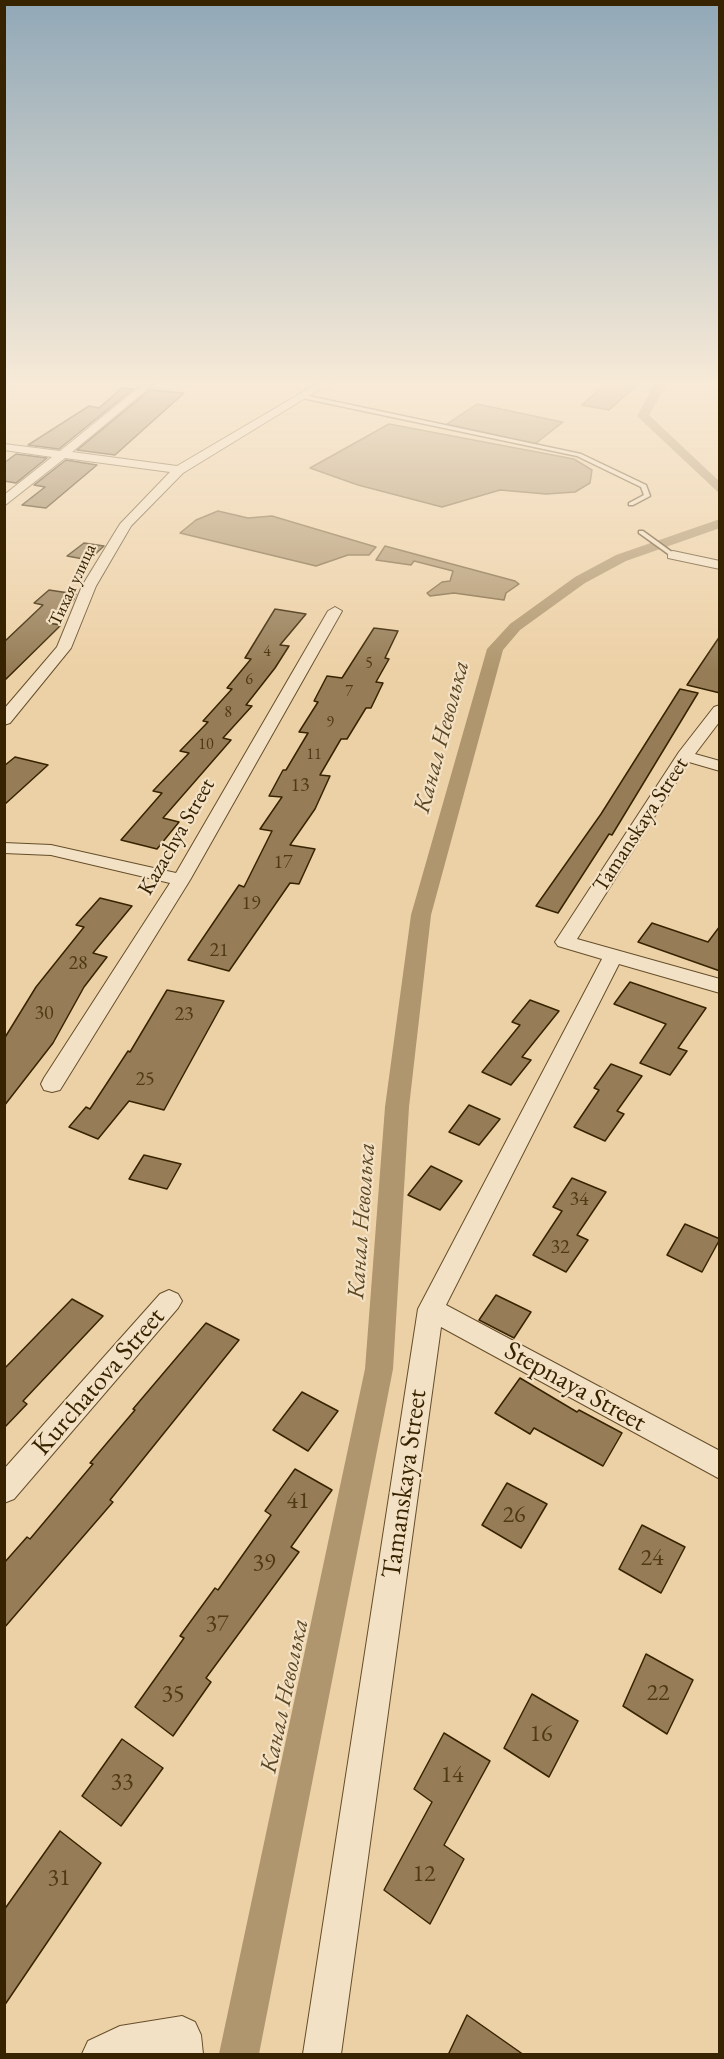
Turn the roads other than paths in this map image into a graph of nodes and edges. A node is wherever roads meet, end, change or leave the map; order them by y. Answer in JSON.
{"nodes":[{"id":1,"x":31,"y":479,"type":"edge"},
{"id":2,"x":170,"y":479,"type":"edge"},
{"id":3,"x":630,"y":479,"type":"edge"},
{"id":4,"x":4,"y":502,"type":"edge"},
{"id":5,"x":631,"y":504,"type":"dead end"},
{"id":6,"x":641,"y":532,"type":"dead end"},
{"id":7,"x":668,"y":552,"type":"joint"},
{"id":8,"x":720,"y":566,"type":"edge"},
{"id":9,"x":335,"y":611,"type":"dead end"},
{"id":10,"x":720,"y":710,"type":"edge"},
{"id":11,"x":4,"y":720,"type":"edge"},
{"id":12,"x":685,"y":756,"type":"junction"},
{"id":13,"x":720,"y":766,"type":"edge"},
{"id":14,"x":4,"y":848,"type":"edge"},
{"id":15,"x":181,"y":880,"type":"junction"},
{"id":16,"x":615,"y":955,"type":"junction"},
{"id":17,"x":720,"y":986,"type":"edge"},
{"id":18,"x":52,"y":1084,"type":"dead end"},
{"id":19,"x":169,"y":1301,"type":"dead end"},
{"id":20,"x":431,"y":1309,"type":"junction"},
{"id":21,"x":720,"y":1466,"type":"edge"},
{"id":22,"x":4,"y":1490,"type":"edge"},
{"id":23,"x":183,"y":2045,"type":"edge"},
{"id":24,"x":101,"y":2055,"type":"edge"},
{"id":25,"x":322,"y":2055,"type":"edge"}],
"edges":[{"from":1,"to":4,"type":"street"},
{"from":2,"to":11,"type":"street","name":"Тихая улица"},
{"from":3,"to":5,"type":"lane"},
{"from":6,"to":7,"type":"lane"},
{"from":7,"to":8,"type":"street"},
{"from":9,"to":15,"type":"street","name":"Kazachya Street"},
{"from":10,"to":12,"type":"street","name":"Tamanskaya Street"},
{"from":12,"to":13,"type":"street"},
{"from":12,"to":16,"type":"street","name":"Tamanskaya Street"},
{"from":14,"to":15,"type":"street"},
{"from":15,"to":18,"type":"street","name":"Kazachya Street"},
{"from":16,"to":17,"type":"street"},
{"from":16,"to":20,"type":"street","name":"Tamanskaya Street"},
{"from":19,"to":22,"type":"street","name":"Kurchatova Street"},
{"from":20,"to":21,"type":"street","name":"Stepnaya Street"},
{"from":20,"to":25,"type":"street","name":"Tamanskaya Street"},
{"from":23,"to":24,"type":"street"}]}
